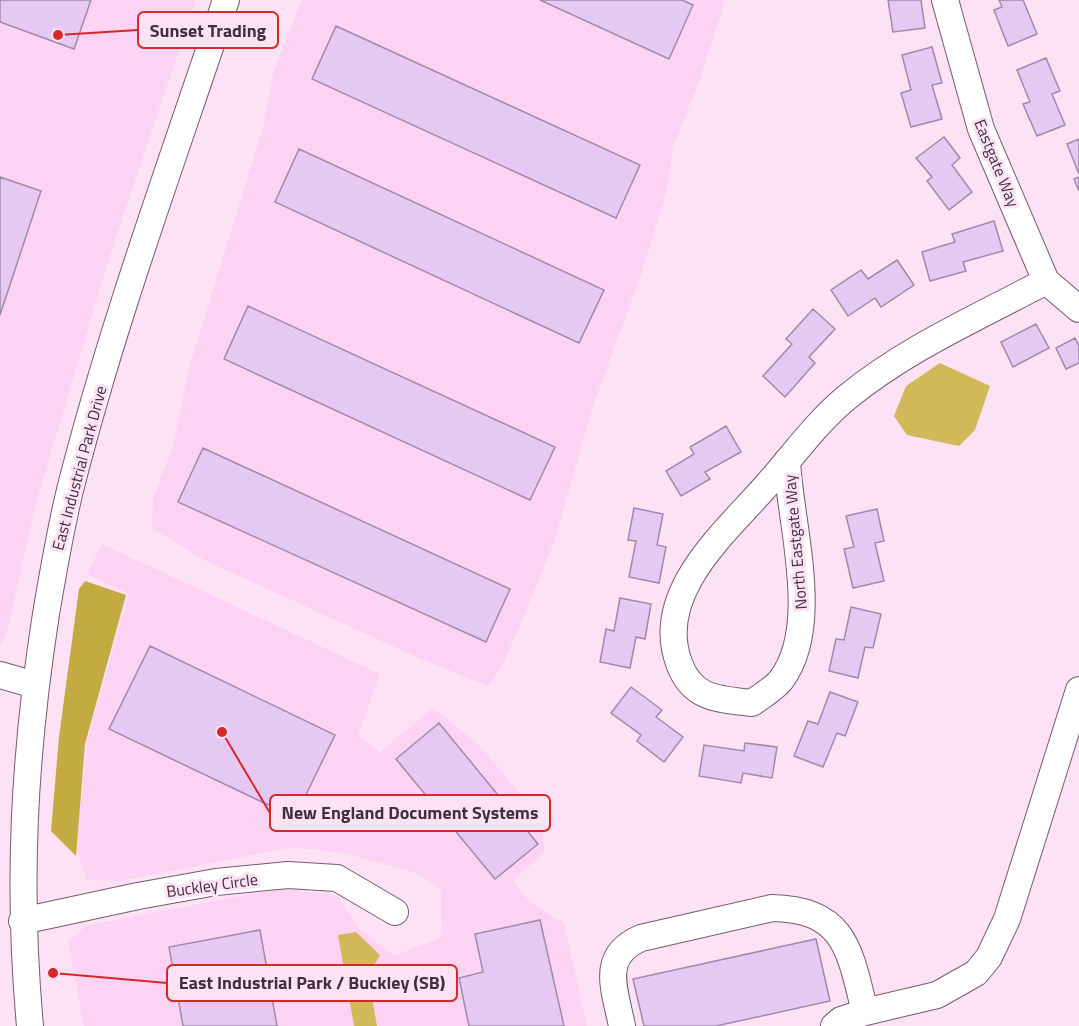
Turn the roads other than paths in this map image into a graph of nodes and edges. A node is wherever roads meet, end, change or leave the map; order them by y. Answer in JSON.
{"nodes":[{"id":1,"x":226,"y":0,"type":"edge"},
{"id":2,"x":945,"y":0,"type":"edge"},
{"id":3,"x":1046,"y":282,"type":"junction"},
{"id":4,"x":1079,"y":309,"type":"edge"},
{"id":5,"x":787,"y":461,"type":"junction"},
{"id":6,"x":0,"y":675,"type":"edge"},
{"id":7,"x":35,"y":685,"type":"junction"},
{"id":8,"x":1079,"y":690,"type":"edge"},
{"id":9,"x":395,"y":912,"type":"dead end"},
{"id":10,"x":22,"y":921,"type":"junction"},
{"id":11,"x":865,"y":1012,"type":"junction"},
{"id":12,"x":30,"y":1026,"type":"edge"},
{"id":13,"x":622,"y":1026,"type":"edge"},
{"id":14,"x":834,"y":1026,"type":"edge"}],
"edges":[{"from":1,"to":7,"type":"street","name":"East Industrial Park Drive"},
{"from":2,"to":3,"type":"street","name":"Eastgate Way"},
{"from":3,"to":4,"type":"street","name":"Eastgate Way"},
{"from":3,"to":5,"type":"street","name":"North Eastgate Way"},
{"from":5,"to":5,"type":"street","name":"North Eastgate Way"},
{"from":6,"to":7,"type":"street"},
{"from":7,"to":10,"type":"street","name":"East Industrial Park Drive"},
{"from":8,"to":11,"type":"street"},
{"from":9,"to":10,"type":"street","name":"Buckley Circle"},
{"from":10,"to":12,"type":"street","name":"East Industrial Park Drive"},
{"from":11,"to":13,"type":"street"},
{"from":11,"to":14,"type":"street"}]}
